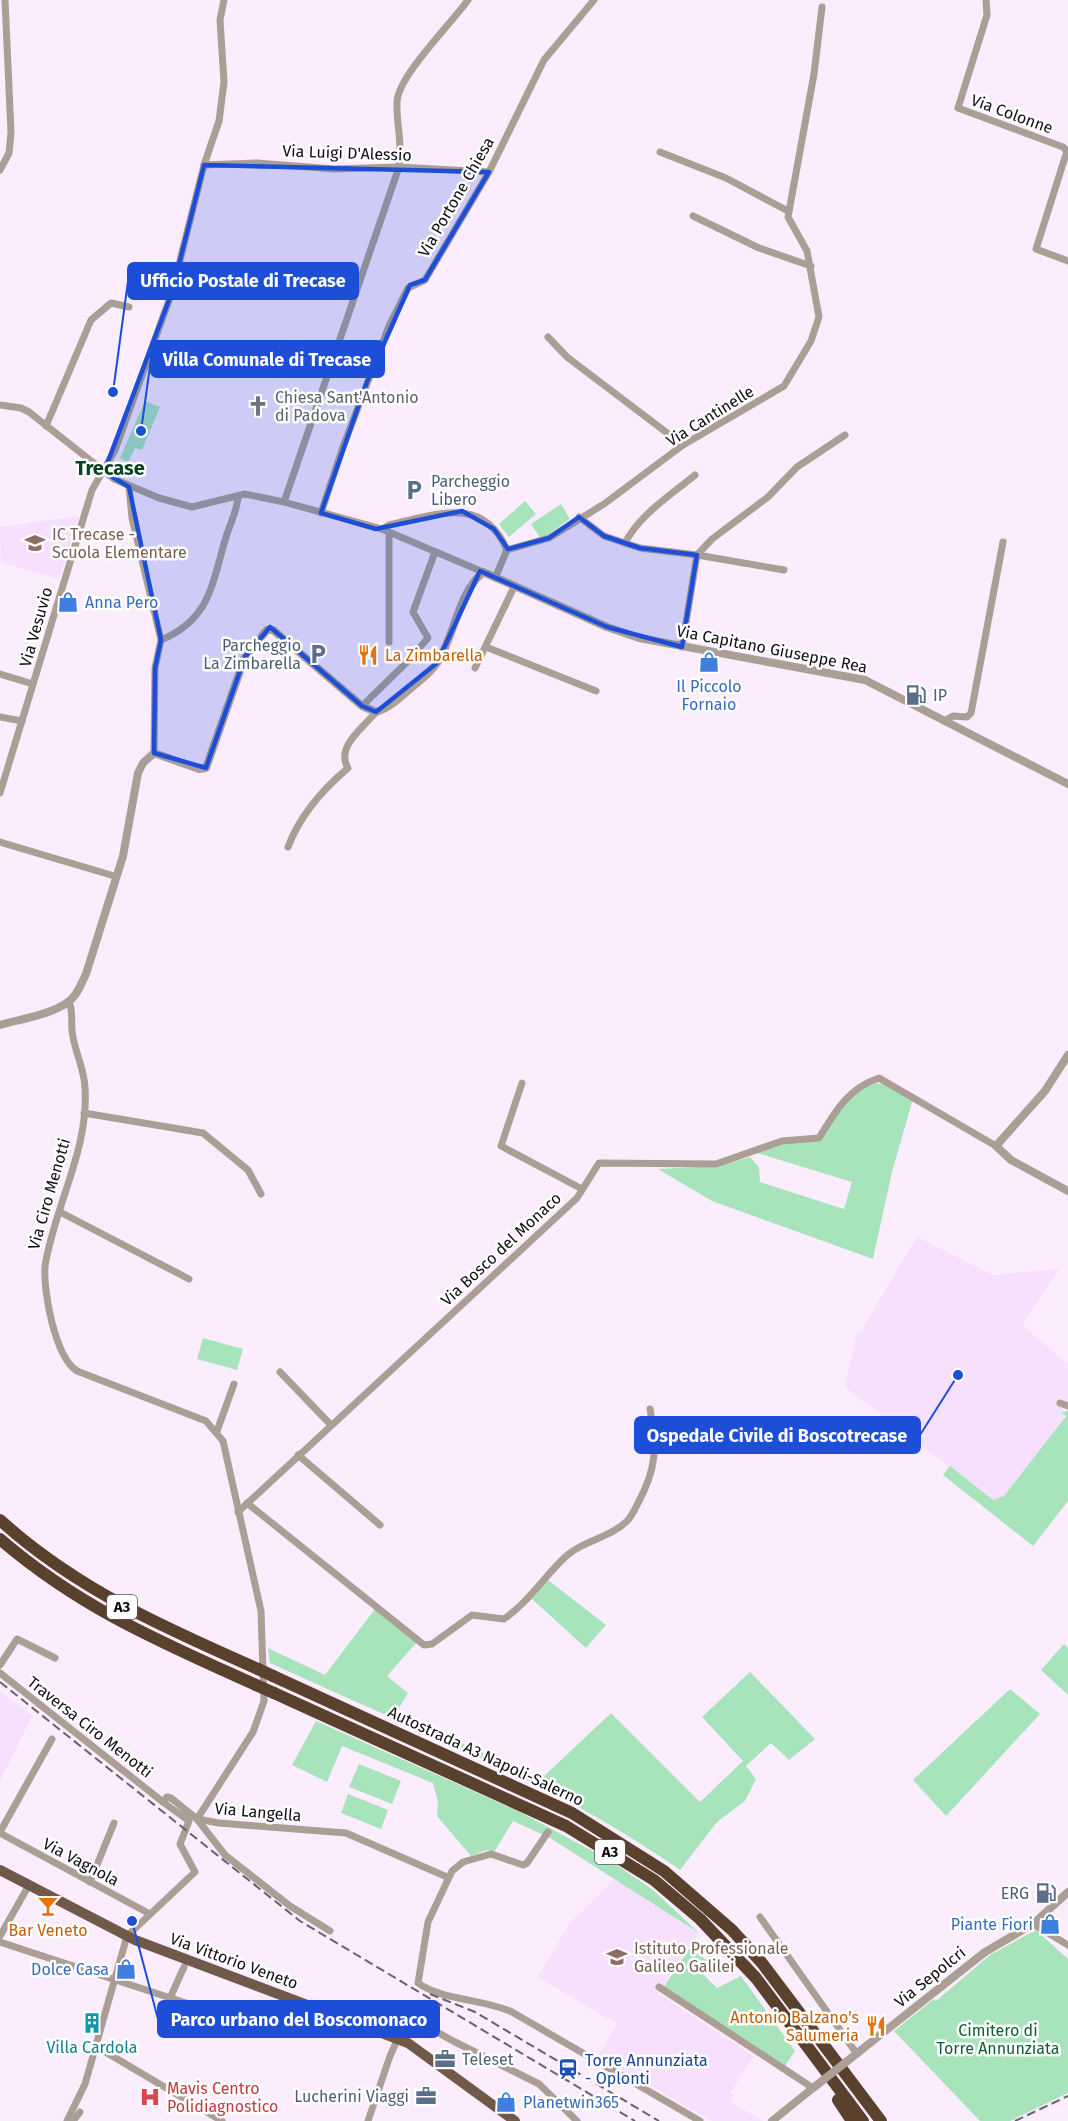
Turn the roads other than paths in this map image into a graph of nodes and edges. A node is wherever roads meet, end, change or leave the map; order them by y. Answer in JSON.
{"nodes":[{"id":1,"x":5,"y":0,"type":"edge"},
{"id":2,"x":225,"y":0,"type":"edge"},
{"id":3,"x":468,"y":0,"type":"edge"},
{"id":4,"x":594,"y":0,"type":"edge"},
{"id":5,"x":986,"y":0,"type":"edge"},
{"id":6,"x":822,"y":7,"type":"dead end"},
{"id":7,"x":660,"y":152,"type":"dead end"},
{"id":8,"x":204,"y":165,"type":"junction"},
{"id":9,"x":399,"y":167,"type":"junction"},
{"id":10,"x":0,"y":170,"type":"edge"},
{"id":11,"x":489,"y":172,"type":"junction"},
{"id":12,"x":788,"y":211,"type":"junction"},
{"id":13,"x":693,"y":216,"type":"dead end"},
{"id":14,"x":1068,"y":261,"type":"edge"},
{"id":15,"x":811,"y":266,"type":"junction"},
{"id":16,"x":129,"y":307,"type":"dead end"},
{"id":17,"x":548,"y":337,"type":"dead end"},
{"id":18,"x":0,"y":405,"type":"edge"},
{"id":19,"x":46,"y":426,"type":"junction"},
{"id":20,"x":845,"y":435,"type":"dead end"},
{"id":21,"x":683,"y":445,"type":"junction"},
{"id":22,"x":104,"y":472,"type":"junction"},
{"id":23,"x":695,"y":476,"type":"dead end"},
{"id":24,"x":129,"y":487,"type":"junction"},
{"id":25,"x":238,"y":497,"type":"junction"},
{"id":26,"x":284,"y":502,"type":"junction"},
{"id":27,"x":321,"y":513,"type":"junction"},
{"id":28,"x":579,"y":517,"type":"junction"},
{"id":29,"x":386,"y":532,"type":"junction"},
{"id":30,"x":1004,"y":542,"type":"dead end"},
{"id":31,"x":625,"y":543,"type":"junction"},
{"id":32,"x":507,"y":550,"type":"junction"},
{"id":33,"x":435,"y":552,"type":"junction"},
{"id":34,"x":698,"y":555,"type":"junction"},
{"id":35,"x":784,"y":570,"type":"dead end"},
{"id":36,"x":483,"y":572,"type":"junction"},
{"id":37,"x":495,"y":578,"type":"junction"},
{"id":38,"x":514,"y":587,"type":"junction"},
{"id":39,"x":161,"y":640,"type":"junction"},
{"id":40,"x":389,"y":642,"type":"dead end"},
{"id":41,"x":682,"y":646,"type":"junction"},
{"id":42,"x":486,"y":647,"type":"junction"},
{"id":43,"x":475,"y":669,"type":"dead end"},
{"id":44,"x":0,"y":674,"type":"edge"},
{"id":45,"x":33,"y":684,"type":"junction"},
{"id":46,"x":596,"y":691,"type":"dead end"},
{"id":47,"x":362,"y":706,"type":"junction"},
{"id":48,"x":376,"y":712,"type":"junction"},
{"id":49,"x":0,"y":717,"type":"edge"},
{"id":50,"x":22,"y":721,"type":"junction"},
{"id":51,"x":944,"y":721,"type":"junction"},
{"id":52,"x":154,"y":753,"type":"junction"},
{"id":53,"x":1068,"y":784,"type":"edge"},
{"id":54,"x":0,"y":793,"type":"edge"},
{"id":55,"x":0,"y":842,"type":"edge"},
{"id":56,"x":288,"y":847,"type":"dead end"},
{"id":57,"x":111,"y":875,"type":"dead end"},
{"id":58,"x":69,"y":1002,"type":"junction"},
{"id":59,"x":0,"y":1025,"type":"edge"},
{"id":60,"x":1068,"y":1055,"type":"edge"},
{"id":61,"x":522,"y":1083,"type":"dead end"},
{"id":62,"x":84,"y":1113,"type":"junction"},
{"id":63,"x":996,"y":1146,"type":"junction"},
{"id":64,"x":582,"y":1189,"type":"junction"},
{"id":65,"x":1068,"y":1191,"type":"edge"},
{"id":66,"x":261,"y":1194,"type":"dead end"},
{"id":67,"x":60,"y":1212,"type":"junction"},
{"id":68,"x":189,"y":1279,"type":"dead end"},
{"id":69,"x":280,"y":1372,"type":"dead end"},
{"id":70,"x":234,"y":1384,"type":"dead end"},
{"id":71,"x":1060,"y":1403,"type":"dead end"},
{"id":72,"x":1068,"y":1406,"type":"edge"},
{"id":73,"x":650,"y":1409,"type":"dead end"},
{"id":74,"x":331,"y":1425,"type":"junction"},
{"id":75,"x":217,"y":1431,"type":"junction"},
{"id":76,"x":298,"y":1455,"type":"junction"},
{"id":77,"x":247,"y":1503,"type":"junction"},
{"id":78,"x":238,"y":1512,"type":"junction"},
{"id":79,"x":0,"y":1520,"type":"edge"},
{"id":80,"x":381,"y":1525,"type":"dead end"},
{"id":81,"x":0,"y":1539,"type":"edge"},
{"id":82,"x":54,"y":1658,"type":"dead end"},
{"id":83,"x":0,"y":1665,"type":"edge"},
{"id":84,"x":0,"y":1673,"type":"edge"},
{"id":85,"x":52,"y":1739,"type":"dead end"},
{"id":86,"x":163,"y":1802,"type":"junction"},
{"id":87,"x":197,"y":1819,"type":"junction"},
{"id":88,"x":114,"y":1823,"type":"dead end"},
{"id":89,"x":548,"y":1832,"type":"dead end"},
{"id":90,"x":0,"y":1833,"type":"edge"},
{"id":91,"x":0,"y":1870,"type":"edge"},
{"id":92,"x":447,"y":1877,"type":"junction"},
{"id":93,"x":90,"y":1882,"type":"junction"},
{"id":94,"x":29,"y":1885,"type":"junction"},
{"id":95,"x":1068,"y":1892,"type":"edge"},
{"id":96,"x":150,"y":1914,"type":"junction"},
{"id":97,"x":760,"y":1917,"type":"dead end"},
{"id":98,"x":1033,"y":1924,"type":"junction"},
{"id":99,"x":330,"y":1932,"type":"dead end"},
{"id":100,"x":0,"y":1936,"type":"edge"},
{"id":101,"x":127,"y":1936,"type":"junction"},
{"id":102,"x":0,"y":1942,"type":"edge"},
{"id":103,"x":1068,"y":1946,"type":"edge"},
{"id":104,"x":184,"y":1968,"type":"dead end"},
{"id":105,"x":115,"y":1981,"type":"junction"},
{"id":106,"x":659,"y":1987,"type":"dead end"},
{"id":107,"x":170,"y":1998,"type":"junction"},
{"id":108,"x":189,"y":2004,"type":"dead end"},
{"id":109,"x":783,"y":2013,"type":"junction"},
{"id":110,"x":397,"y":2037,"type":"junction"},
{"id":111,"x":97,"y":2048,"type":"junction"},
{"id":112,"x":857,"y":2054,"type":"junction"},
{"id":113,"x":813,"y":2088,"type":"junction"},
{"id":114,"x":80,"y":2112,"type":"dead end"},
{"id":115,"x":67,"y":2121,"type":"edge"},
{"id":116,"x":73,"y":2121,"type":"edge"},
{"id":117,"x":222,"y":2121,"type":"edge"},
{"id":118,"x":368,"y":2121,"type":"edge"},
{"id":119,"x":515,"y":2121,"type":"edge"},
{"id":120,"x":577,"y":2121,"type":"edge"},
{"id":121,"x":700,"y":2121,"type":"edge"},
{"id":122,"x":772,"y":2121,"type":"edge"},
{"id":123,"x":852,"y":2121,"type":"edge"},
{"id":124,"x":863,"y":2121,"type":"edge"},
{"id":125,"x":881,"y":2121,"type":"edge"}],
"edges":[{"from":1,"to":10,"type":"street"},
{"from":2,"to":8,"type":"street","name":"Via Vesuvio"},
{"from":3,"to":9,"type":"street"},
{"from":4,"to":11,"type":"street","name":"Via Portone Chiesa"},
{"from":5,"to":14,"type":"street","name":"Via Colonne"},
{"from":6,"to":12,"type":"street"},
{"from":7,"to":12,"type":"street"},
{"from":8,"to":9,"type":"street","name":"Via Luigi D'Alessio"},
{"from":8,"to":22,"type":"street","name":"Via Vesuvio"},
{"from":9,"to":11,"type":"street","name":"Via Luigi D'Alessio"},
{"from":9,"to":26,"type":"street"},
{"from":11,"to":27,"type":"street","name":"Via Portone Chiesa"},
{"from":12,"to":15,"type":"street","name":"Via Cantinelle"},
{"from":13,"to":15,"type":"street"},
{"from":15,"to":21,"type":"street","name":"Via Cantinelle"},
{"from":16,"to":19,"type":"street"},
{"from":17,"to":21,"type":"street"},
{"from":18,"to":19,"type":"street"},
{"from":19,"to":22,"type":"street"},
{"from":20,"to":34,"type":"street"},
{"from":21,"to":28,"type":"street","name":"Via Cantinelle"},
{"from":22,"to":24,"type":"street"},
{"from":22,"to":45,"type":"street","name":"Via Vesuvio"},
{"from":23,"to":31,"type":"street"},
{"from":24,"to":25,"type":"street"},
{"from":24,"to":39,"type":"street"},
{"from":25,"to":26,"type":"street"},
{"from":25,"to":39,"type":"street"},
{"from":26,"to":27,"type":"street"},
{"from":27,"to":29,"type":"street"},
{"from":28,"to":31,"type":"street"},
{"from":28,"to":32,"type":"street","name":"Via Cantinelle"},
{"from":29,"to":32,"type":"street"},
{"from":29,"to":33,"type":"street"},
{"from":29,"to":40,"type":"street"},
{"from":30,"to":51,"type":"street"},
{"from":31,"to":34,"type":"street"},
{"from":32,"to":37,"type":"street"},
{"from":33,"to":36,"type":"street"},
{"from":33,"to":47,"type":"street"},
{"from":34,"to":35,"type":"street"},
{"from":34,"to":41,"type":"street"},
{"from":36,"to":37,"type":"street","name":"Via Capitano Giuseppe Rea"},
{"from":36,"to":48,"type":"street"},
{"from":37,"to":38,"type":"street","name":"Via Capitano Giuseppe Rea"},
{"from":38,"to":41,"type":"street","name":"Via Capitano Giuseppe Rea"},
{"from":38,"to":42,"type":"street"},
{"from":39,"to":52,"type":"street"},
{"from":41,"to":51,"type":"street","name":"Via Capitano Giuseppe Rea"},
{"from":42,"to":43,"type":"street"},
{"from":42,"to":46,"type":"street"},
{"from":44,"to":45,"type":"street"},
{"from":45,"to":50,"type":"street","name":"Via Vesuvio"},
{"from":47,"to":48,"type":"street"},
{"from":47,"to":52,"type":"street"},
{"from":48,"to":56,"type":"street"},
{"from":49,"to":50,"type":"street"},
{"from":50,"to":54,"type":"street","name":"Via Vesuvio"},
{"from":51,"to":53,"type":"street","name":"Via Capitano Giuseppe Rea"},
{"from":52,"to":58,"type":"street"},
{"from":55,"to":57,"type":"street"},
{"from":58,"to":59,"type":"street"},
{"from":58,"to":62,"type":"street","name":"Via Ciro Menotti"},
{"from":60,"to":63,"type":"street"},
{"from":61,"to":64,"type":"street"},
{"from":62,"to":66,"type":"street"},
{"from":62,"to":67,"type":"street","name":"Via Ciro Menotti"},
{"from":63,"to":64,"type":"street","name":"Via Bosco del Monaco"},
{"from":63,"to":65,"type":"street"},
{"from":64,"to":74,"type":"street","name":"Via Bosco del Monaco"},
{"from":67,"to":68,"type":"street"},
{"from":67,"to":75,"type":"street","name":"Via Ciro Menotti"},
{"from":69,"to":74,"type":"street"},
{"from":70,"to":75,"type":"street"},
{"from":71,"to":72,"type":"street"},
{"from":73,"to":77,"type":"street"},
{"from":74,"to":76,"type":"street","name":"Via Bosco del Monaco"},
{"from":75,"to":78,"type":"street"},
{"from":76,"to":77,"type":"street","name":"Via Bosco del Monaco"},
{"from":76,"to":80,"type":"street"},
{"from":77,"to":78,"type":"street","name":"Via Bosco del Monaco"},
{"from":78,"to":87,"type":"street"},
{"from":79,"to":125,"type":"highway","name":"Autostrada A3 Napoli-Salerno","number":"A3","bridge":true},
{"from":81,"to":109,"type":"highway","name":"Autostrada A3 Napoli-Salerno","number":"A3","bridge":true},
{"from":82,"to":83,"type":"street","name":"Traversa Ciro Menotti"},
{"from":84,"to":86,"type":"street","name":"Traversa Ciro Menotti"},
{"from":85,"to":90,"type":"street"},
{"from":86,"to":87,"type":"street"},
{"from":86,"to":96,"type":"street"},
{"from":87,"to":92,"type":"street","name":"Via Langella"},
{"from":87,"to":99,"type":"street","name":"Via Langella"},
{"from":88,"to":93,"type":"street"},
{"from":89,"to":92,"type":"street"},
{"from":90,"to":93,"type":"street","name":"Via Vagnola"},
{"from":91,"to":94,"type":"main road","name":"Via Vittorio Veneto"},
{"from":92,"to":121,"type":"street"},
{"from":93,"to":96,"type":"street","name":"Via Vagnola"},
{"from":94,"to":100,"type":"street"},
{"from":94,"to":101,"type":"main road","name":"Via Vittorio Veneto"},
{"from":95,"to":98,"type":"street","name":"Via Sepolcri"},
{"from":96,"to":101,"type":"street"},
{"from":97,"to":112,"type":"street"},
{"from":98,"to":103,"type":"street"},
{"from":98,"to":112,"type":"street","name":"Via Sepolcri"},
{"from":101,"to":105,"type":"street"},
{"from":101,"to":110,"type":"main road","name":"Via Vittorio Veneto"},
{"from":102,"to":105,"type":"street"},
{"from":104,"to":107,"type":"street"},
{"from":105,"to":107,"type":"street"},
{"from":105,"to":111,"type":"street"},
{"from":106,"to":113,"type":"street"},
{"from":107,"to":108,"type":"street"},
{"from":109,"to":123,"type":"highway"},
{"from":109,"to":124,"type":"highway","name":"Autostrada A3 Napoli-Salerno","number":"A3"},
{"from":110,"to":118,"type":"street"},
{"from":110,"to":119,"type":"main road","name":"Via Vittorio Veneto"},
{"from":110,"to":120,"type":"street"},
{"from":111,"to":115,"type":"street"},
{"from":111,"to":117,"type":"street"},
{"from":112,"to":113,"type":"street","name":"Via Sepolcri","bridge":true},
{"from":113,"to":122,"type":"street","name":"Via Sepolcri"},
{"from":114,"to":116,"type":"street"}]}
